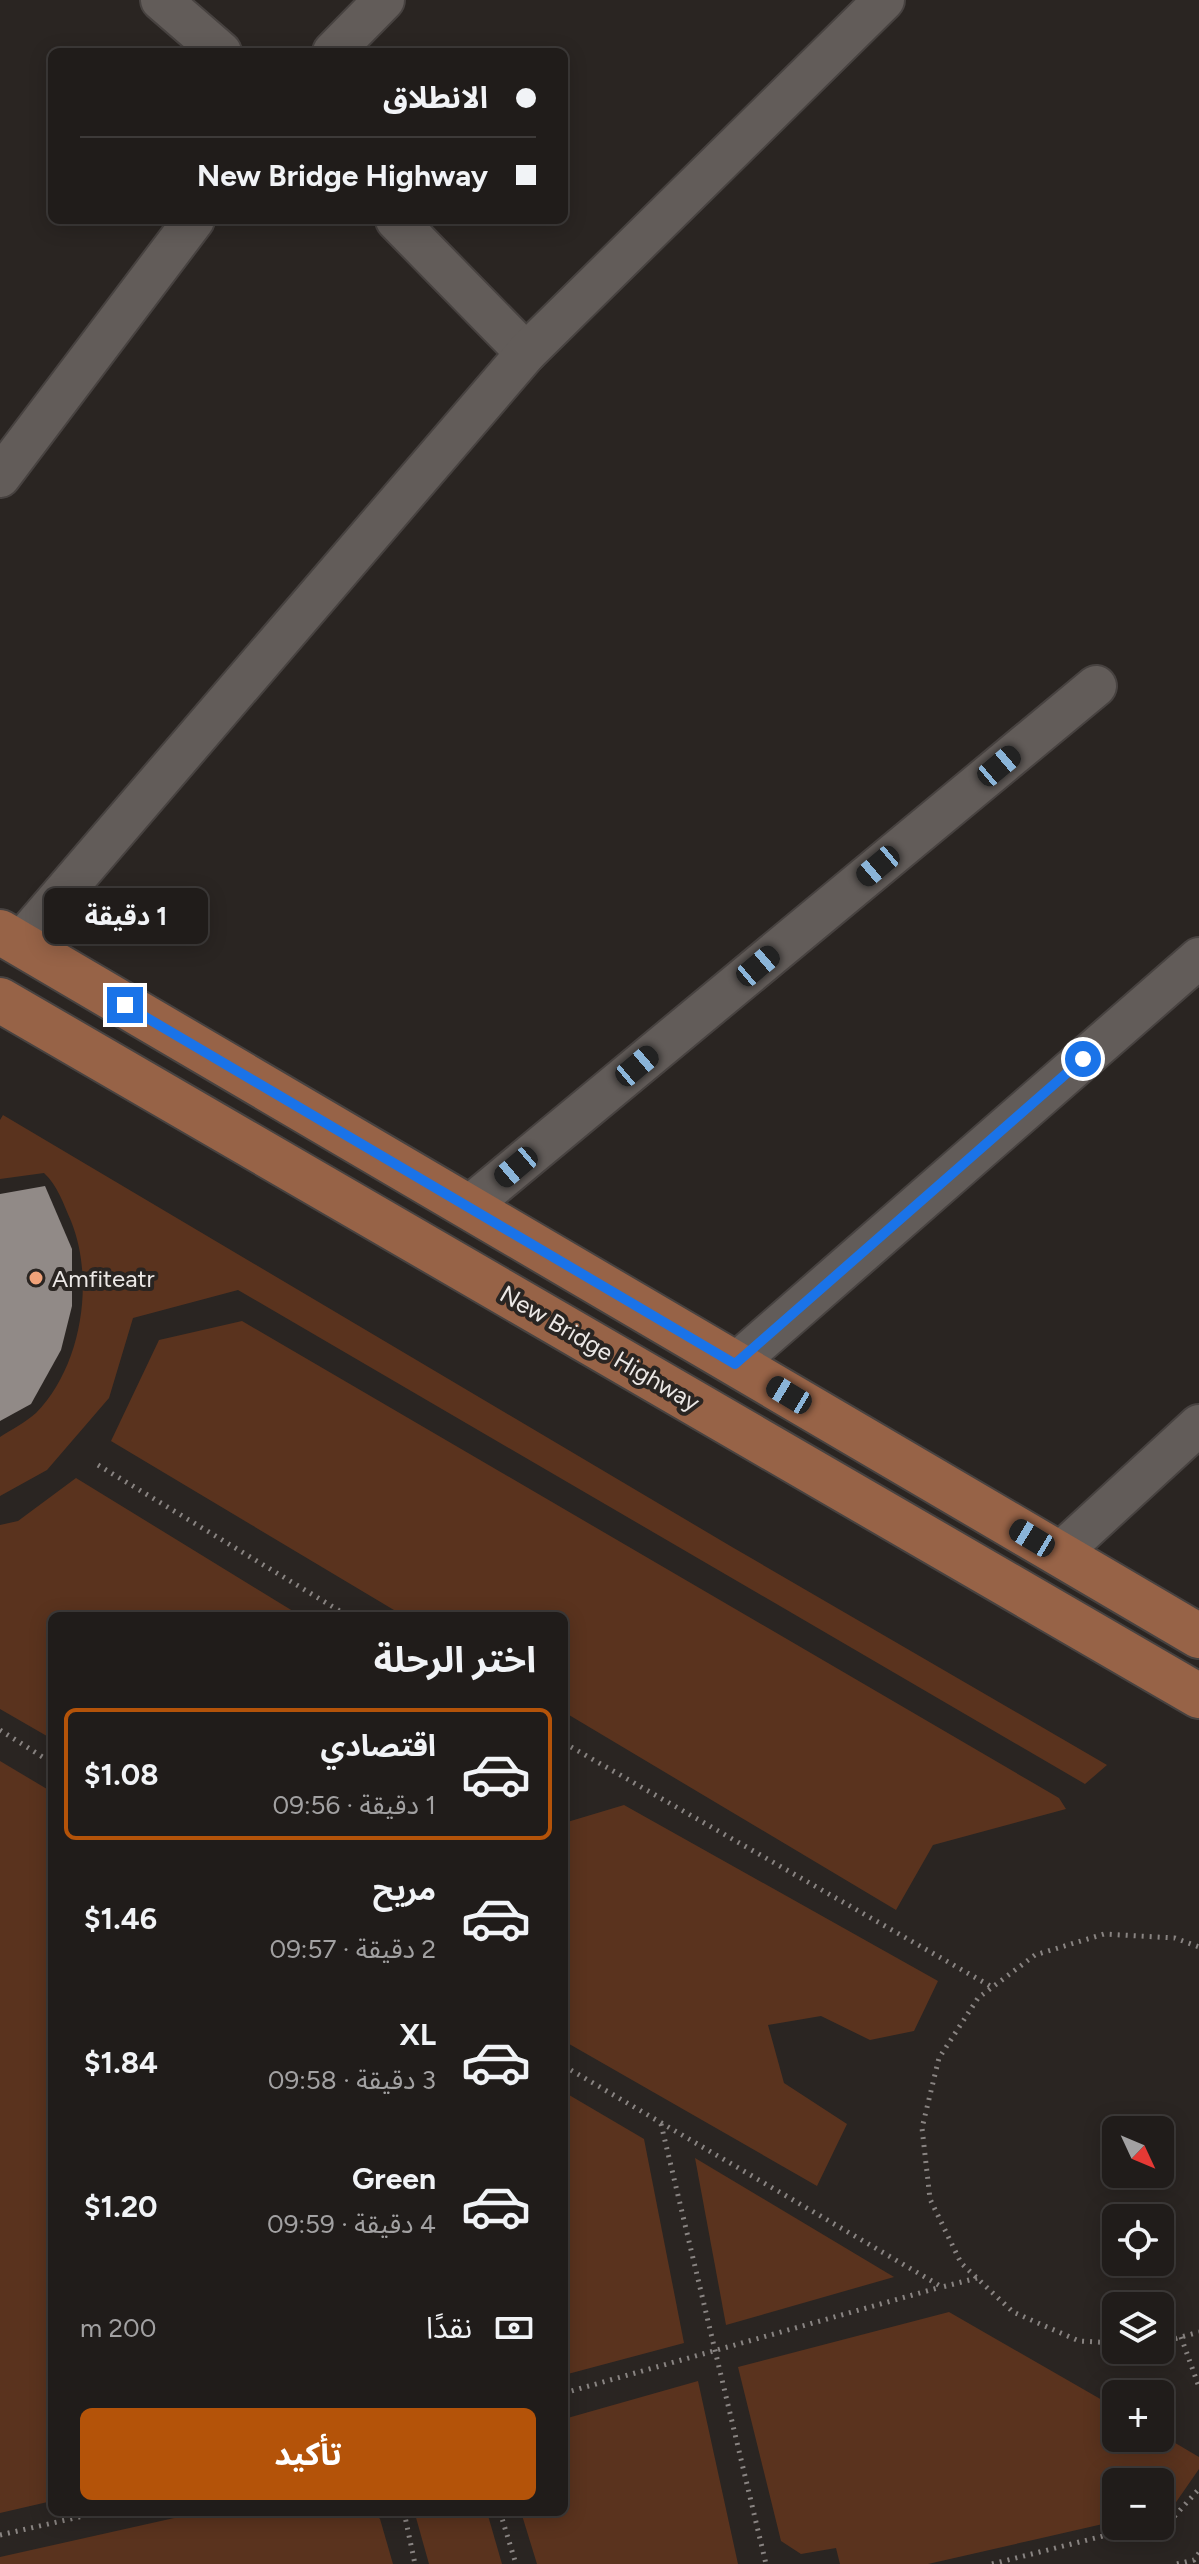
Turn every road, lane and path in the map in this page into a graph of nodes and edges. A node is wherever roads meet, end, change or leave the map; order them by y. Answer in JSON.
{"nodes":[{"id":1,"x":161,"y":0,"type":"edge"},
{"id":2,"x":384,"y":0,"type":"edge"},
{"id":3,"x":884,"y":0,"type":"edge"},
{"id":4,"x":216,"y":48,"type":"edge"},
{"id":5,"x":337,"y":48,"type":"edge"},
{"id":6,"x":191,"y":224,"type":"edge"},
{"id":7,"x":400,"y":224,"type":"edge"},
{"id":8,"x":526,"y":353,"type":"junction"},
{"id":9,"x":0,"y":477,"type":"edge"},
{"id":10,"x":1096,"y":686,"type":"dead end"},
{"id":11,"x":10,"y":938,"type":"edge"},
{"id":12,"x":1199,"y":958,"type":"edge"},
{"id":13,"x":0,"y":1000,"type":"edge"},
{"id":14,"x":468,"y":1207,"type":"junction"},
{"id":15,"x":735,"y":1364,"type":"junction"},
{"id":16,"x":1199,"y":1425,"type":"edge"},
{"id":17,"x":98,"y":1465,"type":"dead end"},
{"id":18,"x":1059,"y":1554,"type":"junction"},
{"id":19,"x":341,"y":1612,"type":"edge"},
{"id":20,"x":1199,"y":1636,"type":"edge"},
{"id":21,"x":1199,"y":1696,"type":"edge"},
{"id":22,"x":0,"y":1730,"type":"edge"},
{"id":23,"x":568,"y":1745,"type":"edge"},
{"id":24,"x":48,"y":1760,"type":"edge"},
{"id":25,"x":1199,"y":1947,"type":"edge"},
{"id":26,"x":992,"y":1987,"type":"junction"},
{"id":27,"x":568,"y":2068,"type":"edge"},
{"id":28,"x":661,"y":2123,"type":"junction"},
{"id":29,"x":977,"y":2278,"type":"junction"},
{"id":30,"x":942,"y":2287,"type":"junction"},
{"id":31,"x":1199,"y":2332,"type":"edge"},
{"id":32,"x":1181,"y":2337,"type":"junction"},
{"id":33,"x":1174,"y":2339,"type":"edge"},
{"id":34,"x":1102,"y":2342,"type":"edge"},
{"id":35,"x":715,"y":2351,"type":"junction"},
{"id":36,"x":1199,"y":2387,"type":"edge"},
{"id":37,"x":568,"y":2392,"type":"edge"},
{"id":38,"x":1199,"y":2489,"type":"edge"},
{"id":39,"x":83,"y":2516,"type":"edge"},
{"id":40,"x":405,"y":2516,"type":"edge"},
{"id":41,"x":501,"y":2516,"type":"edge"},
{"id":42,"x":1174,"y":2517,"type":"edge"},
{"id":43,"x":0,"y":2535,"type":"edge"},
{"id":44,"x":1102,"y":2536,"type":"edge"},
{"id":45,"x":1199,"y":2553,"type":"edge"},
{"id":46,"x":415,"y":2564,"type":"edge"},
{"id":47,"x":516,"y":2564,"type":"edge"},
{"id":48,"x":766,"y":2564,"type":"edge"},
{"id":49,"x":992,"y":2564,"type":"edge"},
{"id":50,"x":1177,"y":2564,"type":"edge"}],
"edges":[{"from":1,"to":4,"type":"street"},
{"from":2,"to":5,"type":"street"},
{"from":3,"to":8,"type":"street"},
{"from":6,"to":9,"type":"street"},
{"from":7,"to":8,"type":"street"},
{"from":8,"to":11,"type":"street"},
{"from":10,"to":14,"type":"street"},
{"from":11,"to":14,"type":"main road"},
{"from":12,"to":15,"type":"street"},
{"from":13,"to":21,"type":"main road","name":"New Bridge Highway"},
{"from":14,"to":15,"type":"main road"},
{"from":15,"to":18,"type":"main road"},
{"from":16,"to":18,"type":"street"},
{"from":17,"to":19,"type":"path"},
{"from":18,"to":20,"type":"main road"},
{"from":22,"to":24,"type":"path"},
{"from":23,"to":26,"type":"path"},
{"from":25,"to":26,"type":"path"},
{"from":26,"to":29,"type":"path"},
{"from":27,"to":28,"type":"path"},
{"from":28,"to":30,"type":"path"},
{"from":28,"to":35,"type":"path"},
{"from":29,"to":30,"type":"path"},
{"from":29,"to":34,"type":"path"},
{"from":30,"to":35,"type":"path"},
{"from":31,"to":32,"type":"path"},
{"from":32,"to":33,"type":"path"},
{"from":32,"to":36,"type":"path"},
{"from":35,"to":37,"type":"path"},
{"from":35,"to":48,"type":"path"},
{"from":38,"to":42,"type":"path"},
{"from":39,"to":43,"type":"path"},
{"from":40,"to":46,"type":"path"},
{"from":41,"to":47,"type":"path"},
{"from":44,"to":49,"type":"path"},
{"from":45,"to":50,"type":"path"}]}
